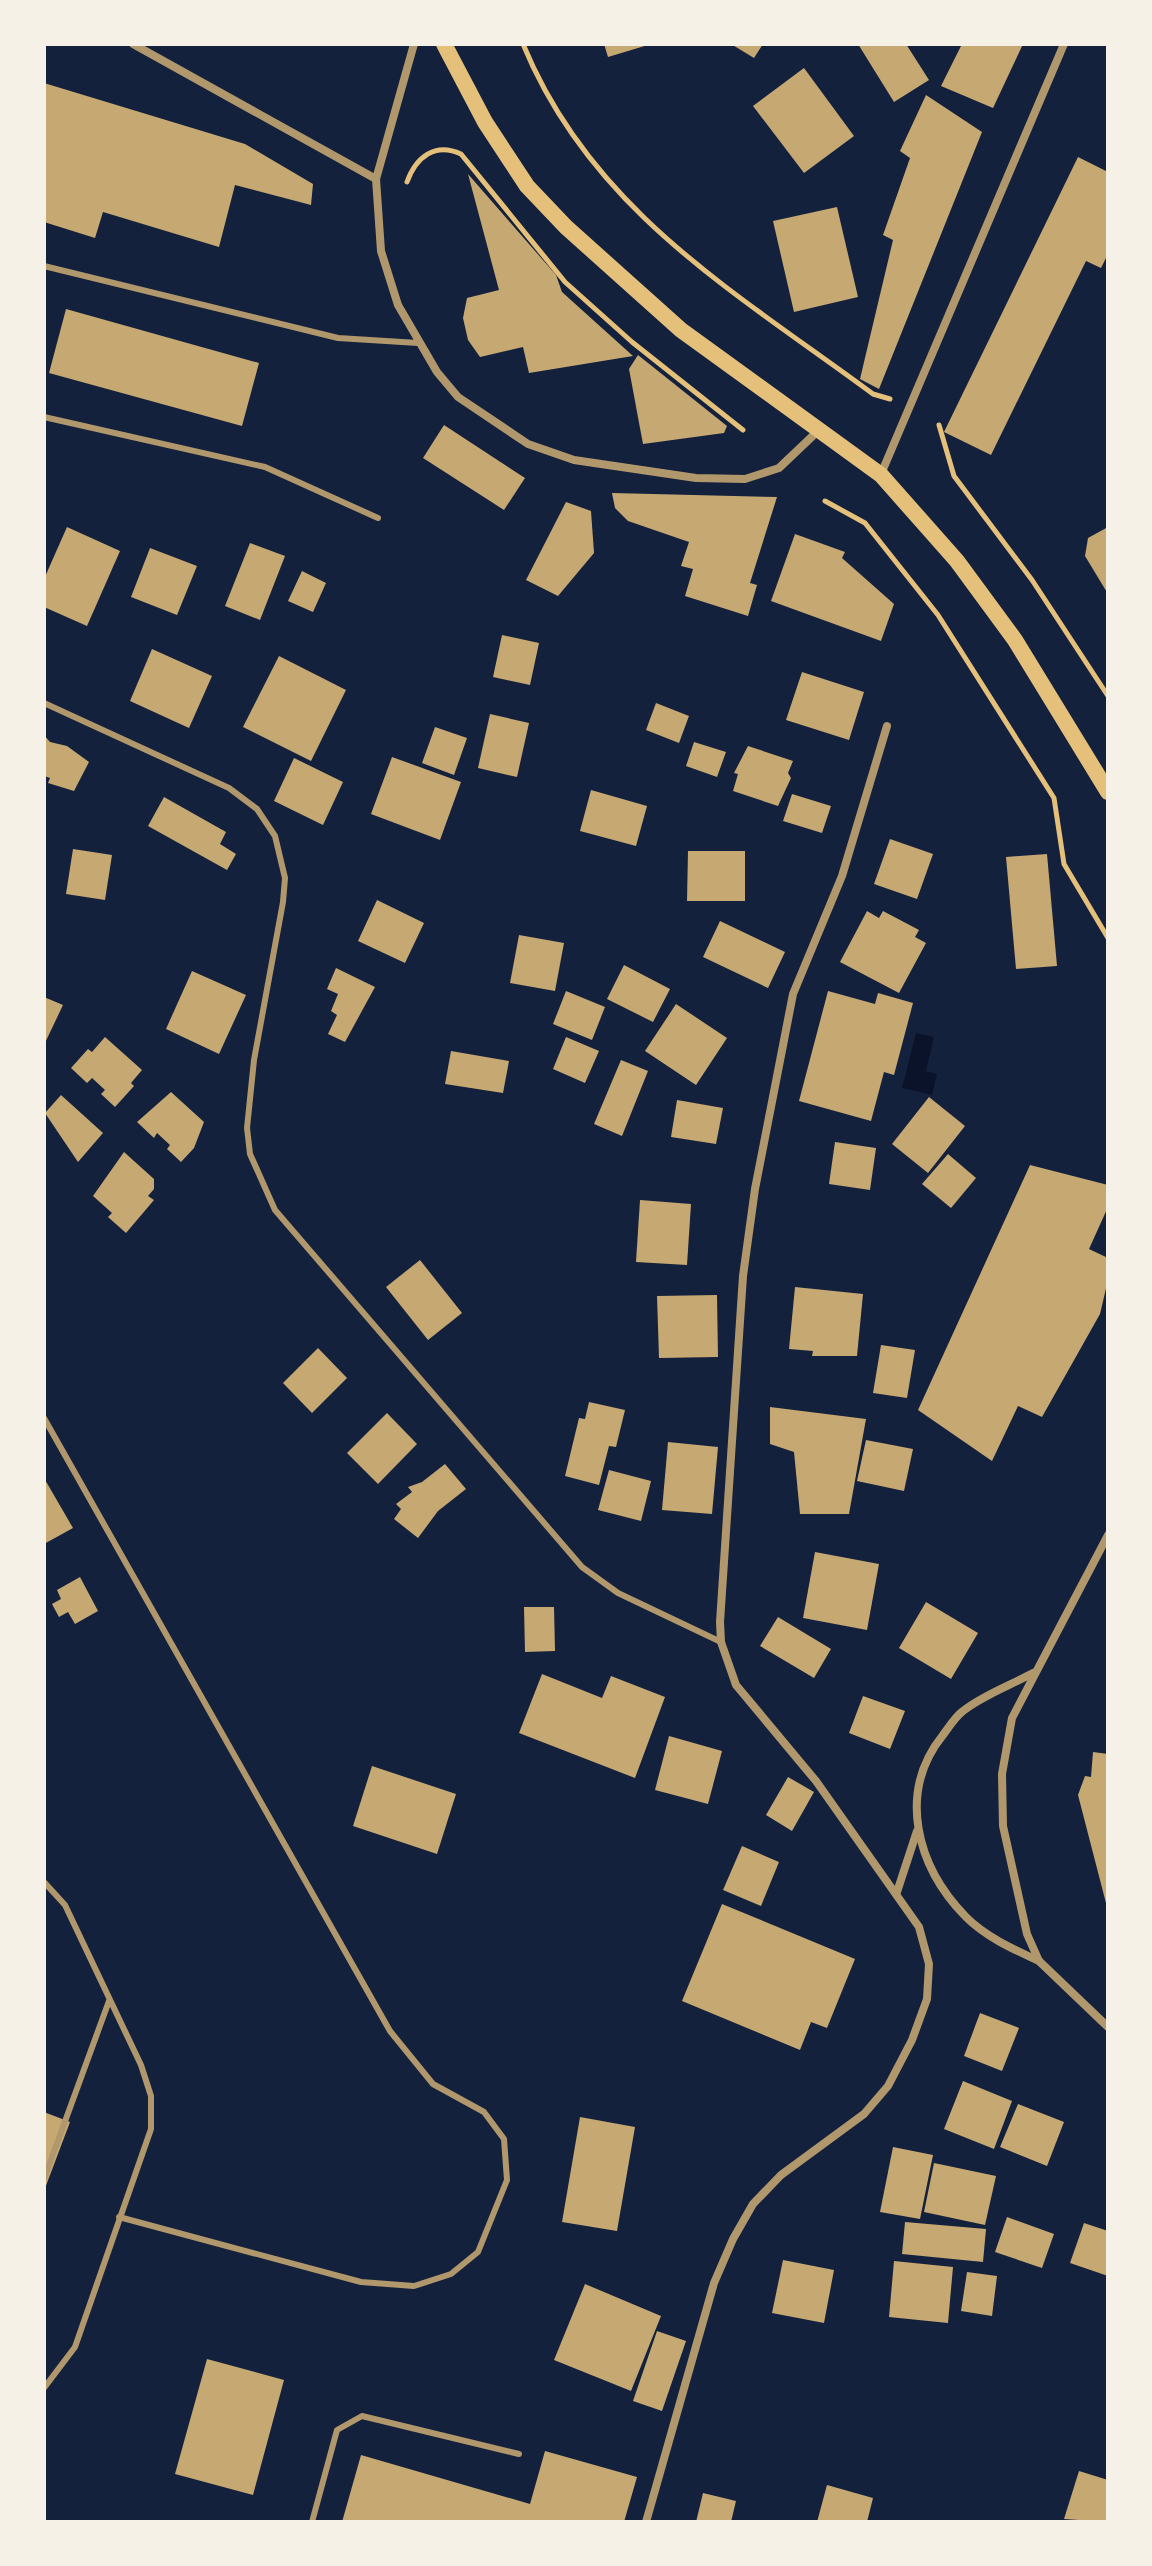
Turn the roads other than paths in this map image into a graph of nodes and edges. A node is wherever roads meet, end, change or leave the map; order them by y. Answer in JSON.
{"nodes":[{"id":1,"x":133,"y":44,"type":"edge"},
{"id":2,"x":414,"y":44,"type":"edge"},
{"id":3,"x":444,"y":44,"type":"edge"},
{"id":4,"x":1064,"y":44,"type":"edge"},
{"id":5,"x":376,"y":179,"type":"junction"},
{"id":6,"x":44,"y":266,"type":"edge"},
{"id":7,"x":418,"y":343,"type":"junction"},
{"id":8,"x":44,"y":417,"type":"edge"},
{"id":9,"x":820,"y":429,"type":"junction"},
{"id":10,"x":881,"y":475,"type":"junction"},
{"id":11,"x":378,"y":518,"type":"dead end"},
{"id":12,"x":44,"y":703,"type":"edge"},
{"id":13,"x":887,"y":726,"type":"dead end"},
{"id":14,"x":1108,"y":792,"type":"edge"},
{"id":15,"x":44,"y":1418,"type":"edge"},
{"id":16,"x":1108,"y":1535,"type":"edge"},
{"id":17,"x":721,"y":1642,"type":"junction"},
{"id":18,"x":1034,"y":1673,"type":"junction"},
{"id":19,"x":917,"y":1831,"type":"junction"},
{"id":20,"x":44,"y":1882,"type":"edge"},
{"id":21,"x":897,"y":1892,"type":"junction"},
{"id":22,"x":1039,"y":1961,"type":"junction"},
{"id":23,"x":109,"y":2001,"type":"junction"},
{"id":24,"x":1108,"y":2027,"type":"edge"},
{"id":25,"x":44,"y":2179,"type":"edge"},
{"id":26,"x":119,"y":2217,"type":"junction"},
{"id":27,"x":44,"y":2388,"type":"edge"},
{"id":28,"x":519,"y":2454,"type":"dead end"},
{"id":29,"x":312,"y":2522,"type":"edge"},
{"id":30,"x":646,"y":2522,"type":"edge"}],
"edges":[{"from":1,"to":5,"type":"street"},
{"from":2,"to":5,"type":"street"},
{"from":3,"to":9,"type":"main road"},
{"from":4,"to":10,"type":"street"},
{"from":5,"to":7,"type":"street"},
{"from":6,"to":7,"type":"lane"},
{"from":7,"to":9,"type":"street"},
{"from":8,"to":11,"type":"lane"},
{"from":9,"to":10,"type":"main road"},
{"from":10,"to":14,"type":"main road"},
{"from":12,"to":17,"type":"lane"},
{"from":13,"to":17,"type":"street"},
{"from":15,"to":26,"type":"lane"},
{"from":16,"to":18,"type":"street"},
{"from":17,"to":21,"type":"street"},
{"from":18,"to":19,"type":"street"},
{"from":18,"to":22,"type":"street"},
{"from":19,"to":21,"type":"street"},
{"from":19,"to":22,"type":"street"},
{"from":20,"to":23,"type":"lane"},
{"from":21,"to":30,"type":"street"},
{"from":22,"to":24,"type":"street"},
{"from":23,"to":25,"type":"lane"},
{"from":23,"to":26,"type":"lane"},
{"from":26,"to":27,"type":"lane"},
{"from":28,"to":29,"type":"lane"}]}
